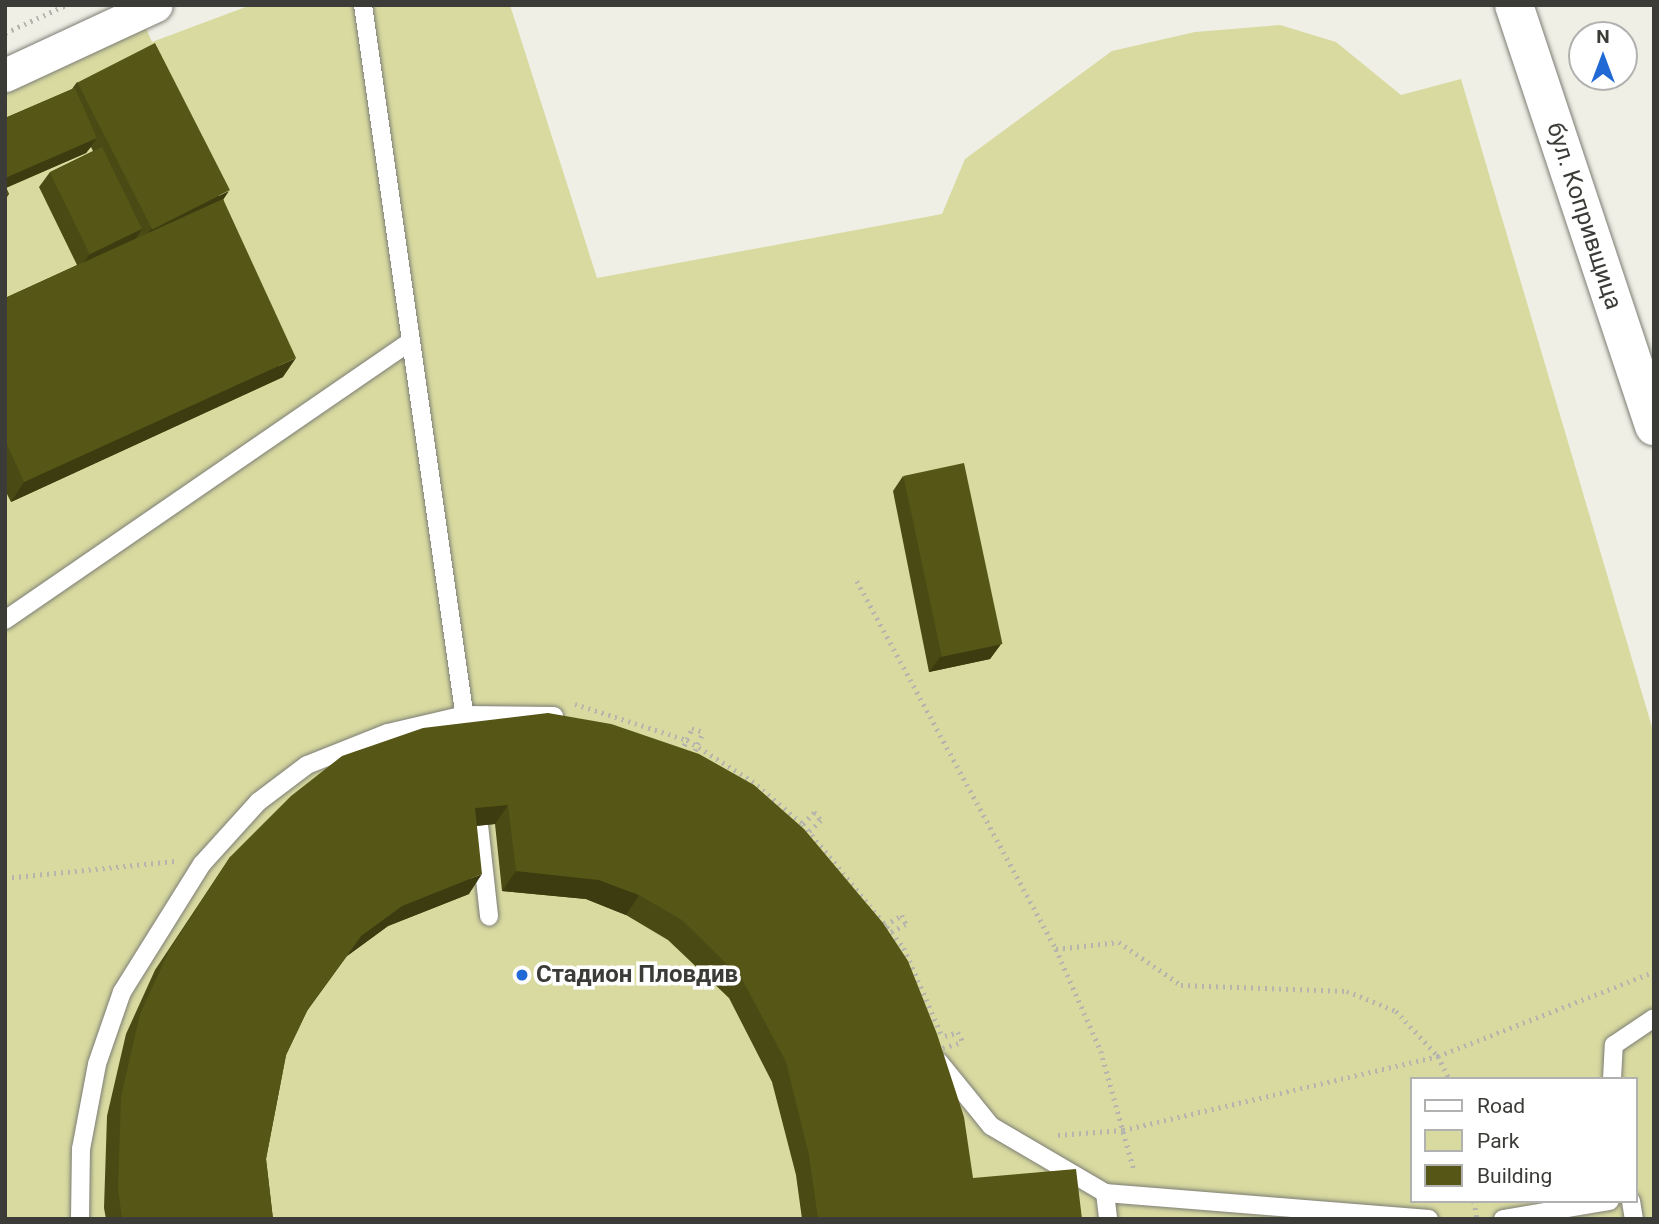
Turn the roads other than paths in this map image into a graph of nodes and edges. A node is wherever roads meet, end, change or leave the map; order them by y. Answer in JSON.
{"nodes":[{"id":1,"x":156,"y":5,"type":"edge"},
{"id":2,"x":363,"y":5,"type":"edge"},
{"id":3,"x":1514,"y":5,"type":"edge"},
{"id":4,"x":5,"y":75,"type":"edge"},
{"id":5,"x":410,"y":342,"type":"junction"},
{"id":6,"x":1654,"y":426,"type":"edge"},
{"id":7,"x":5,"y":620,"type":"edge"},
{"id":8,"x":465,"y":715,"type":"junction"},
{"id":9,"x":571,"y":719,"type":"edge"},
{"id":10,"x":467,"y":736,"type":"edge"},
{"id":11,"x":479,"y":825,"type":"edge"},
{"id":12,"x":489,"y":916,"type":"dead end"},
{"id":13,"x":1654,"y":1018,"type":"edge"},
{"id":14,"x":925,"y":1047,"type":"edge"},
{"id":15,"x":1612,"y":1077,"type":"edge"},
{"id":16,"x":1105,"y":1193,"type":"junction"},
{"id":17,"x":1597,"y":1203,"type":"edge"},
{"id":18,"x":80,"y":1219,"type":"edge"},
{"id":19,"x":1108,"y":1219,"type":"edge"},
{"id":20,"x":1429,"y":1219,"type":"edge"},
{"id":21,"x":1503,"y":1219,"type":"edge"}],
"edges":[{"from":1,"to":4,"type":"street"},
{"from":2,"to":5,"type":"lane"},
{"from":3,"to":6,"type":"main road","name":"бул. Копривщица"},
{"from":5,"to":7,"type":"lane"},
{"from":5,"to":8,"type":"lane"},
{"from":8,"to":9,"type":"lane"},
{"from":8,"to":10,"type":"lane"},
{"from":8,"to":18,"type":"lane"},
{"from":11,"to":12,"type":"lane"},
{"from":13,"to":15,"type":"lane"},
{"from":14,"to":16,"type":"lane"},
{"from":16,"to":19,"type":"lane"},
{"from":16,"to":20,"type":"lane"},
{"from":17,"to":21,"type":"lane"}]}
